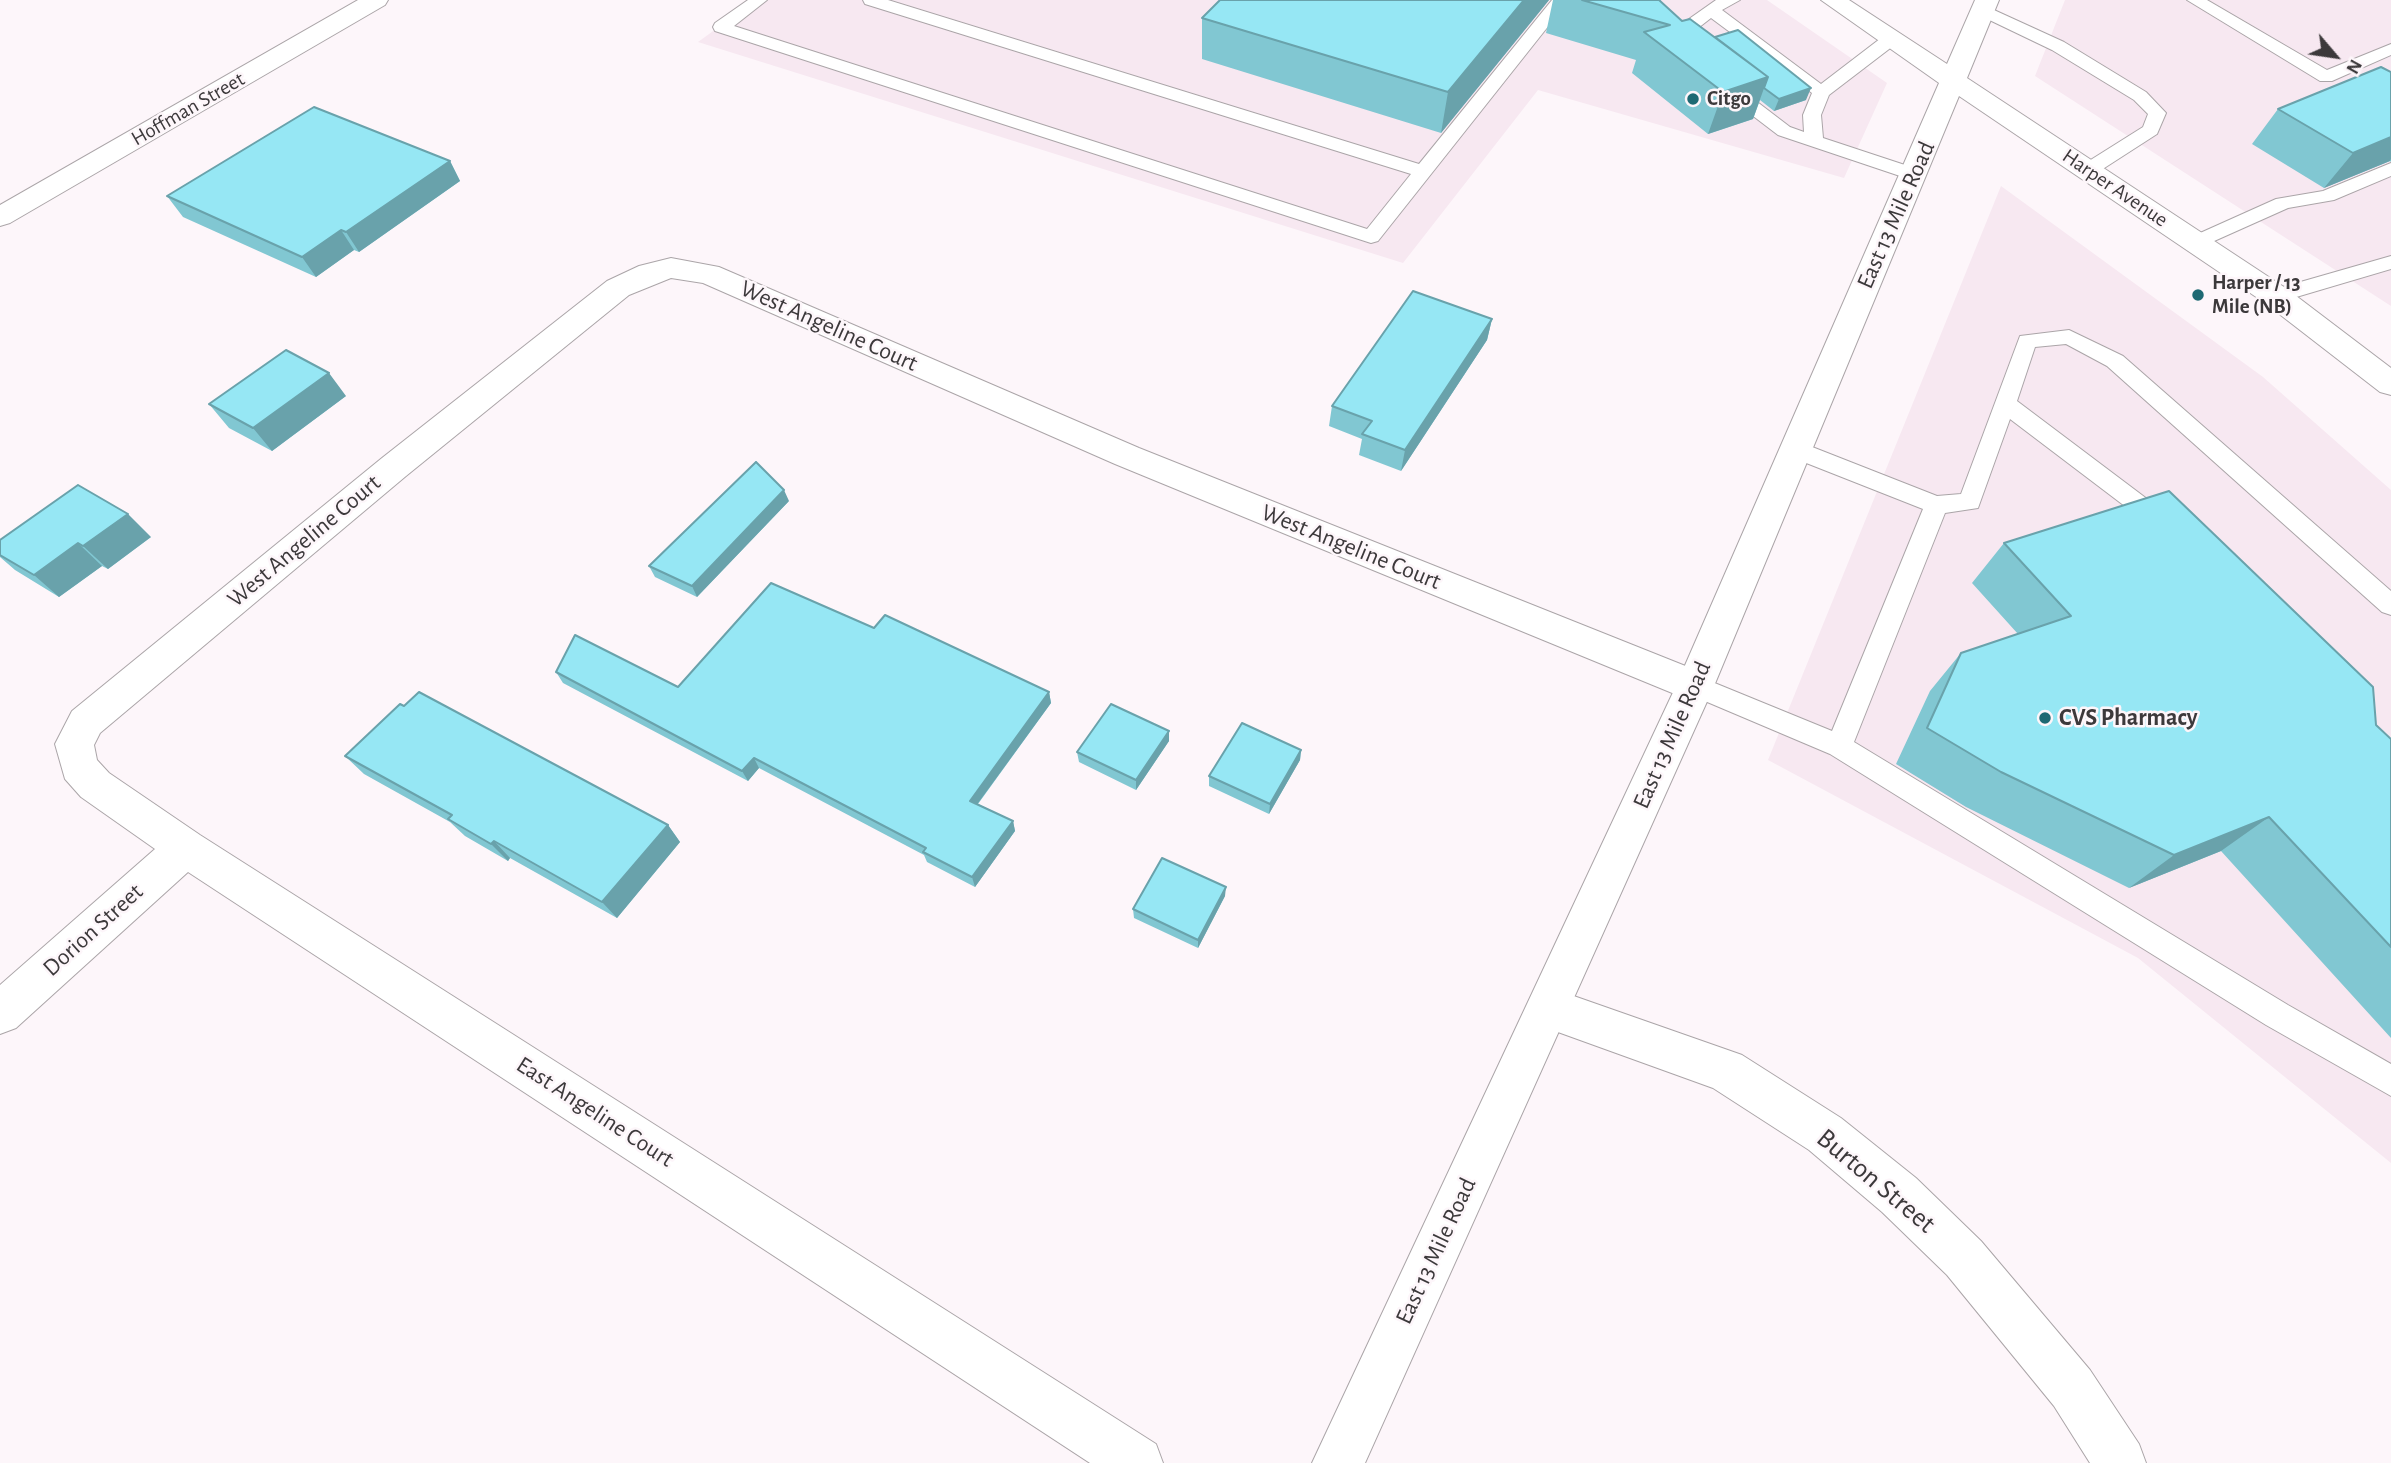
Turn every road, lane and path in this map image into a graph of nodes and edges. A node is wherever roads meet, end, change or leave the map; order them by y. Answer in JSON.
{"nodes":[{"id":1,"x":376,"y":0,"type":"edge"},
{"id":2,"x":759,"y":0,"type":"edge"},
{"id":3,"x":871,"y":0,"type":"edge"},
{"id":4,"x":1562,"y":0,"type":"edge"},
{"id":5,"x":1732,"y":0,"type":"edge"},
{"id":6,"x":1833,"y":0,"type":"edge"},
{"id":7,"x":2195,"y":0,"type":"edge"},
{"id":8,"x":1985,"y":5,"type":"edge"},
{"id":9,"x":1711,"y":10,"type":"junction"},
{"id":10,"x":1891,"y":39,"type":"junction"},
{"id":11,"x":2391,"y":49,"type":"edge"},
{"id":12,"x":1689,"y":58,"type":"edge"},
{"id":13,"x":1710,"y":74,"type":"edge"},
{"id":14,"x":1955,"y":81,"type":"junction"},
{"id":15,"x":1821,"y":92,"type":"junction"},
{"id":16,"x":1814,"y":140,"type":"junction"},
{"id":17,"x":2391,"y":169,"type":"edge"},
{"id":18,"x":2088,"y":170,"type":"junction"},
{"id":19,"x":1424,"y":172,"type":"junction"},
{"id":20,"x":1913,"y":174,"type":"junction"},
{"id":21,"x":0,"y":218,"type":"edge"},
{"id":22,"x":2196,"y":242,"type":"junction"},
{"id":23,"x":2391,"y":262,"type":"edge"},
{"id":24,"x":2276,"y":296,"type":"junction"},
{"id":25,"x":2391,"y":384,"type":"edge"},
{"id":26,"x":2005,"y":404,"type":"junction"},
{"id":27,"x":1794,"y":449,"type":"junction"},
{"id":28,"x":1936,"y":505,"type":"junction"},
{"id":29,"x":2176,"y":535,"type":"edge"},
{"id":30,"x":2391,"y":605,"type":"edge"},
{"id":31,"x":1695,"y":686,"type":"junction"},
{"id":32,"x":74,"y":744,"type":"joint"},
{"id":33,"x":1839,"y":746,"type":"junction"},
{"id":34,"x":186,"y":848,"type":"junction"},
{"id":35,"x":1548,"y":1008,"type":"junction"},
{"id":36,"x":0,"y":1013,"type":"edge"},
{"id":37,"x":2391,"y":1081,"type":"edge"},
{"id":38,"x":1137,"y":1463,"type":"edge"},
{"id":39,"x":1338,"y":1463,"type":"edge"},
{"id":40,"x":2120,"y":1463,"type":"edge"}],
"edges":[{"from":1,"to":21,"type":"street","name":"Hoffman Street"},
{"from":2,"to":19,"type":"lane"},
{"from":3,"to":19,"type":"lane"},
{"from":4,"to":19,"type":"lane"},
{"from":5,"to":9,"type":"lane"},
{"from":6,"to":10,"type":"street","name":"Harper Avenue"},
{"from":7,"to":11,"type":"lane"},
{"from":8,"to":14,"type":"street","name":"East 13 Mile Road"},
{"from":8,"to":18,"type":"lane"},
{"from":9,"to":12,"type":"lane"},
{"from":9,"to":15,"type":"lane"},
{"from":10,"to":14,"type":"street","name":"Harper Avenue"},
{"from":10,"to":15,"type":"lane"},
{"from":13,"to":16,"type":"lane"},
{"from":14,"to":18,"type":"street","name":"Harper Avenue"},
{"from":14,"to":20,"type":"street","name":"East 13 Mile Road"},
{"from":15,"to":16,"type":"lane"},
{"from":16,"to":20,"type":"lane"},
{"from":17,"to":22,"type":"lane"},
{"from":18,"to":22,"type":"street","name":"Harper Avenue"},
{"from":20,"to":27,"type":"street","name":"East 13 Mile Road"},
{"from":22,"to":24,"type":"street","name":"Harper Avenue"},
{"from":23,"to":24,"type":"lane"},
{"from":24,"to":25,"type":"street","name":"Harper Avenue"},
{"from":26,"to":28,"type":"lane"},
{"from":26,"to":29,"type":"lane"},
{"from":26,"to":30,"type":"lane"},
{"from":27,"to":28,"type":"lane"},
{"from":27,"to":31,"type":"street","name":"East 13 Mile Road"},
{"from":28,"to":33,"type":"lane"},
{"from":31,"to":32,"type":"street","name":"West Angeline Court"},
{"from":31,"to":33,"type":"lane"},
{"from":31,"to":35,"type":"street","name":"East 13 Mile Road"},
{"from":32,"to":34,"type":"street","name":"East Angeline Court"},
{"from":33,"to":37,"type":"lane"},
{"from":34,"to":36,"type":"street","name":"Dorion Street"},
{"from":34,"to":38,"type":"street","name":"East Angeline Court"},
{"from":35,"to":39,"type":"street","name":"East 13 Mile Road"},
{"from":35,"to":40,"type":"street","name":"Burton Street"}]}
